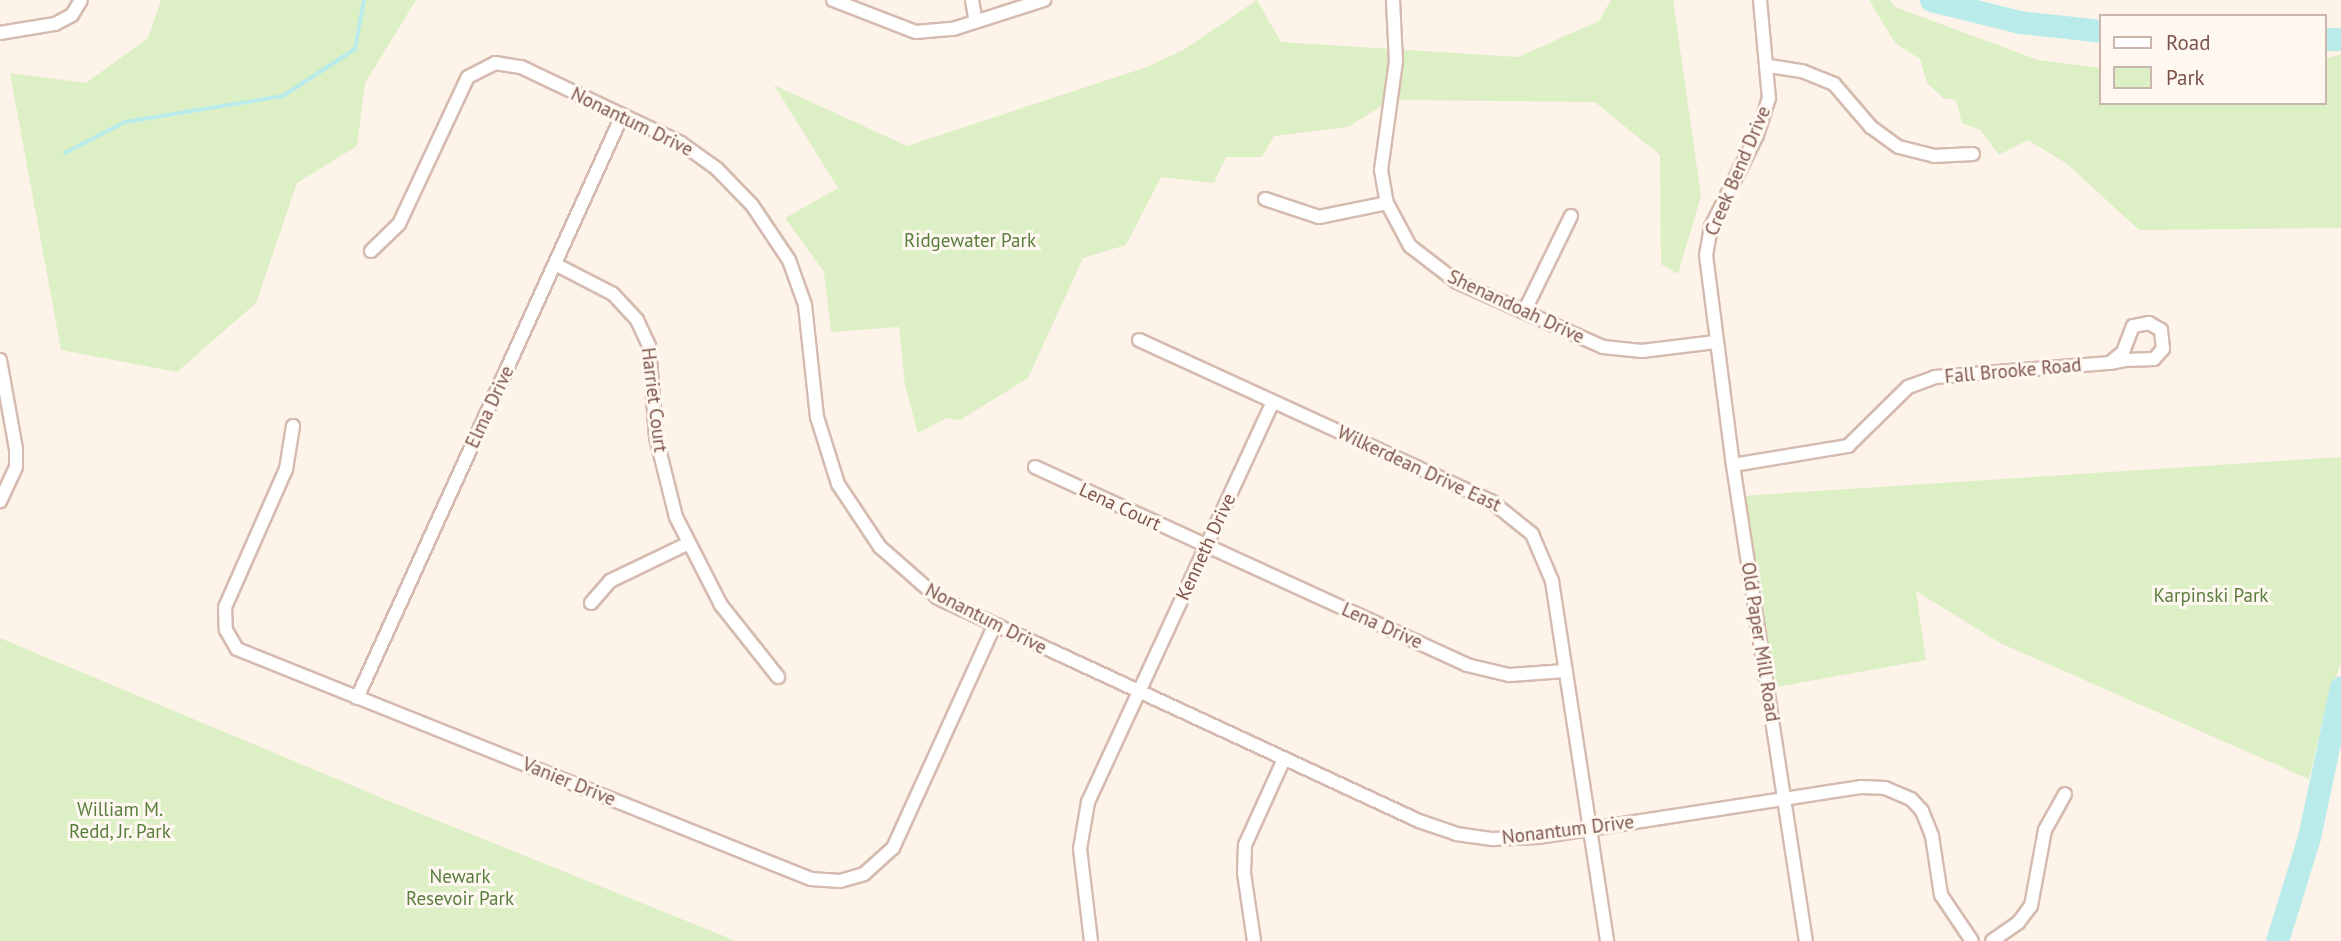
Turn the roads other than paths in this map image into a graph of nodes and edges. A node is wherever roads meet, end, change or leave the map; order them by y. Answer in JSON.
{"nodes":[{"id":1,"x":81,"y":0,"type":"edge"},
{"id":2,"x":833,"y":0,"type":"edge"},
{"id":3,"x":972,"y":0,"type":"edge"},
{"id":4,"x":1044,"y":0,"type":"edge"},
{"id":5,"x":1393,"y":0,"type":"edge"},
{"id":6,"x":1760,"y":0,"type":"edge"},
{"id":7,"x":976,"y":22,"type":"junction"},
{"id":8,"x":0,"y":33,"type":"edge"},
{"id":9,"x":1769,"y":66,"type":"junction"},
{"id":10,"x":622,"y":116,"type":"junction"},
{"id":11,"x":1973,"y":155,"type":"dead end"},
{"id":12,"x":1265,"y":199,"type":"dead end"},
{"id":13,"x":1387,"y":203,"type":"junction"},
{"id":14,"x":1571,"y":216,"type":"dead end"},
{"id":15,"x":371,"y":251,"type":"dead end"},
{"id":16,"x":555,"y":264,"type":"junction"},
{"id":17,"x":1524,"y":312,"type":"junction"},
{"id":18,"x":1139,"y":340,"type":"dead end"},
{"id":19,"x":1716,"y":342,"type":"junction"},
{"id":20,"x":0,"y":360,"type":"edge"},
{"id":21,"x":2110,"y":363,"type":"junction"},
{"id":22,"x":1273,"y":402,"type":"junction"},
{"id":23,"x":293,"y":426,"type":"dead end"},
{"id":24,"x":1733,"y":465,"type":"junction"},
{"id":25,"x":1035,"y":467,"type":"dead end"},
{"id":26,"x":0,"y":502,"type":"edge"},
{"id":27,"x":687,"y":544,"type":"junction"},
{"id":28,"x":1206,"y":547,"type":"junction"},
{"id":29,"x":591,"y":603,"type":"dead end"},
{"id":30,"x":994,"y":626,"type":"junction"},
{"id":31,"x":1566,"y":671,"type":"junction"},
{"id":32,"x":778,"y":677,"type":"dead end"},
{"id":33,"x":1138,"y":693,"type":"junction"},
{"id":34,"x":357,"y":698,"type":"junction"},
{"id":35,"x":1284,"y":759,"type":"junction"},
{"id":36,"x":2065,"y":793,"type":"dead end"},
{"id":37,"x":1785,"y":799,"type":"junction"},
{"id":38,"x":1590,"y":830,"type":"junction"},
{"id":39,"x":1091,"y":941,"type":"edge"},
{"id":40,"x":1254,"y":941,"type":"edge"},
{"id":41,"x":1607,"y":941,"type":"edge"},
{"id":42,"x":1806,"y":941,"type":"edge"},
{"id":43,"x":1972,"y":941,"type":"edge"},
{"id":44,"x":1992,"y":941,"type":"edge"}],
"edges":[{"from":1,"to":8,"type":"street"},
{"from":2,"to":7,"type":"street"},
{"from":3,"to":7,"type":"street"},
{"from":4,"to":7,"type":"street"},
{"from":5,"to":13,"type":"street","name":"Shenandoah Drive"},
{"from":6,"to":9,"type":"street","name":"Creek Bend Drive"},
{"from":9,"to":11,"type":"street"},
{"from":9,"to":19,"type":"street","name":"Creek Bend Drive"},
{"from":10,"to":15,"type":"street","name":"Nonantum Drive"},
{"from":10,"to":16,"type":"street","name":"Elma Drive"},
{"from":10,"to":30,"type":"street","name":"Nonantum Drive"},
{"from":12,"to":13,"type":"street"},
{"from":13,"to":17,"type":"street","name":"Shenandoah Drive"},
{"from":14,"to":17,"type":"street"},
{"from":16,"to":27,"type":"street","name":"Harriet Court"},
{"from":16,"to":34,"type":"street","name":"Elma Drive"},
{"from":17,"to":19,"type":"street","name":"Shenandoah Drive"},
{"from":18,"to":22,"type":"street","name":"Wilkerdean Drive East"},
{"from":19,"to":24,"type":"street","name":"Old Paper Mill Road"},
{"from":20,"to":26,"type":"street"},
{"from":21,"to":21,"type":"street","name":"Fall Brooke Road"},
{"from":21,"to":24,"type":"street","name":"Fall Brooke Road"},
{"from":22,"to":28,"type":"street","name":"Kenneth Drive"},
{"from":22,"to":31,"type":"street","name":"Wilkerdean Drive East"},
{"from":23,"to":34,"type":"street","name":"Vanier Drive"},
{"from":24,"to":37,"type":"street","name":"Old Paper Mill Road"},
{"from":25,"to":28,"type":"street","name":"Lena Court"},
{"from":27,"to":29,"type":"street"},
{"from":27,"to":32,"type":"street","name":"Harriet Court"},
{"from":28,"to":31,"type":"street","name":"Lena Drive"},
{"from":28,"to":33,"type":"street","name":"Kenneth Drive"},
{"from":30,"to":33,"type":"street","name":"Nonantum Drive"},
{"from":30,"to":34,"type":"street","name":"Vanier Drive"},
{"from":31,"to":38,"type":"street","name":"Wilkerdean Drive East"},
{"from":33,"to":35,"type":"street","name":"Nonantum Drive"},
{"from":33,"to":39,"type":"street","name":"Kenneth Drive"},
{"from":35,"to":38,"type":"street","name":"Nonantum Drive"},
{"from":35,"to":40,"type":"street"},
{"from":36,"to":44,"type":"street"},
{"from":37,"to":38,"type":"street","name":"Nonantum Drive"},
{"from":37,"to":42,"type":"street","name":"Old Paper Mill Road"},
{"from":37,"to":43,"type":"street","name":"Nonantum Drive"},
{"from":38,"to":41,"type":"street","name":"Wilkerdean Drive East"}]}
